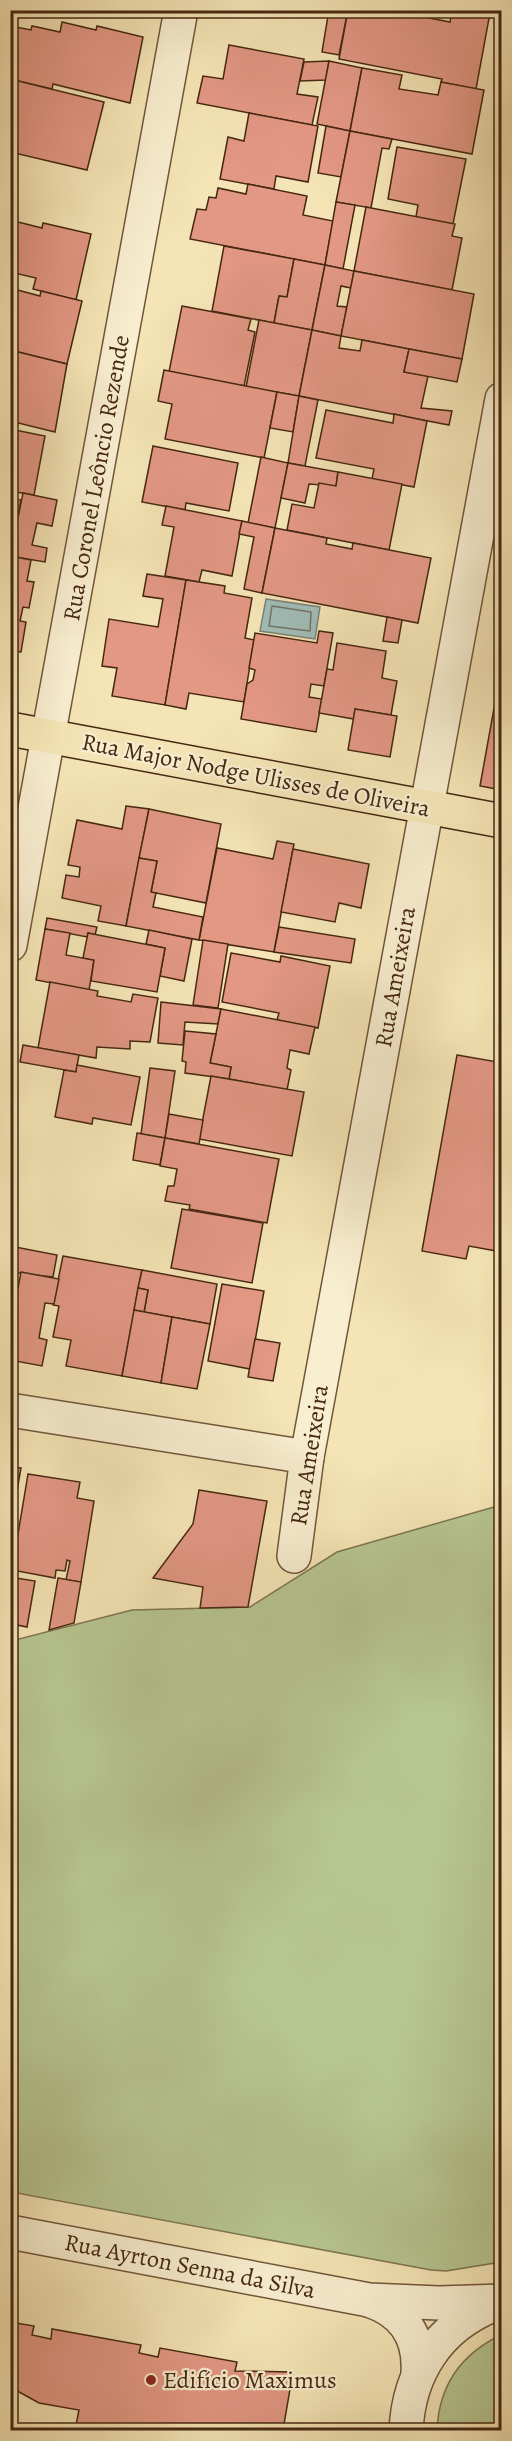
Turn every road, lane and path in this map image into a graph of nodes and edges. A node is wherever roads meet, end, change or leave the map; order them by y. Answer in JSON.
{"nodes":[{"id":1,"x":181,"y":10,"type":"edge"},
{"id":2,"x":501,"y":399,"type":"edge"},
{"id":3,"x":10,"y":729,"type":"edge"},
{"id":4,"x":49,"y":736,"type":"junction"},
{"id":5,"x":427,"y":807,"type":"junction"},
{"id":6,"x":501,"y":821,"type":"edge"},
{"id":7,"x":10,"y":945,"type":"edge"},
{"id":8,"x":10,"y":1410,"type":"edge"},
{"id":9,"x":307,"y":1456,"type":"junction"},
{"id":10,"x":294,"y":1556,"type":"dead end"},
{"id":11,"x":10,"y":2232,"type":"edge"},
{"id":12,"x":369,"y":2300,"type":"junction"},
{"id":13,"x":501,"y":2302,"type":"edge"},
{"id":14,"x":418,"y":2372,"type":"junction"},
{"id":15,"x":406,"y":2430,"type":"edge"}],
"edges":[{"from":1,"to":4,"type":"street","name":"Rua Coronel Leôncio Rezende"},
{"from":2,"to":5,"type":"street","name":"Rua Ameixeira"},
{"from":3,"to":4,"type":"main road","name":"Rua Major Nodge Ulisses de Oliveira"},
{"from":4,"to":5,"type":"main road","name":"Rua Major Nodge Ulisses de Oliveira"},
{"from":4,"to":7,"type":"street","name":"Rua Coronel Leôncio Rezende"},
{"from":5,"to":6,"type":"main road","name":"Rua Major Nodge Ulisses de Oliveira"},
{"from":5,"to":9,"type":"street","name":"Rua Ameixeira"},
{"from":8,"to":9,"type":"street"},
{"from":9,"to":10,"type":"street","name":"Rua Ameixeira"},
{"from":11,"to":12,"type":"street","name":"Rua Ayrton Senna da Silva"},
{"from":12,"to":13,"type":"street","name":"Rua Ayrton Senna da Silva"},
{"from":12,"to":14,"type":"street","name":"Rua Ayrton Senna da Silva"},
{"from":13,"to":14,"type":"street"},
{"from":14,"to":15,"type":"street"}]}
